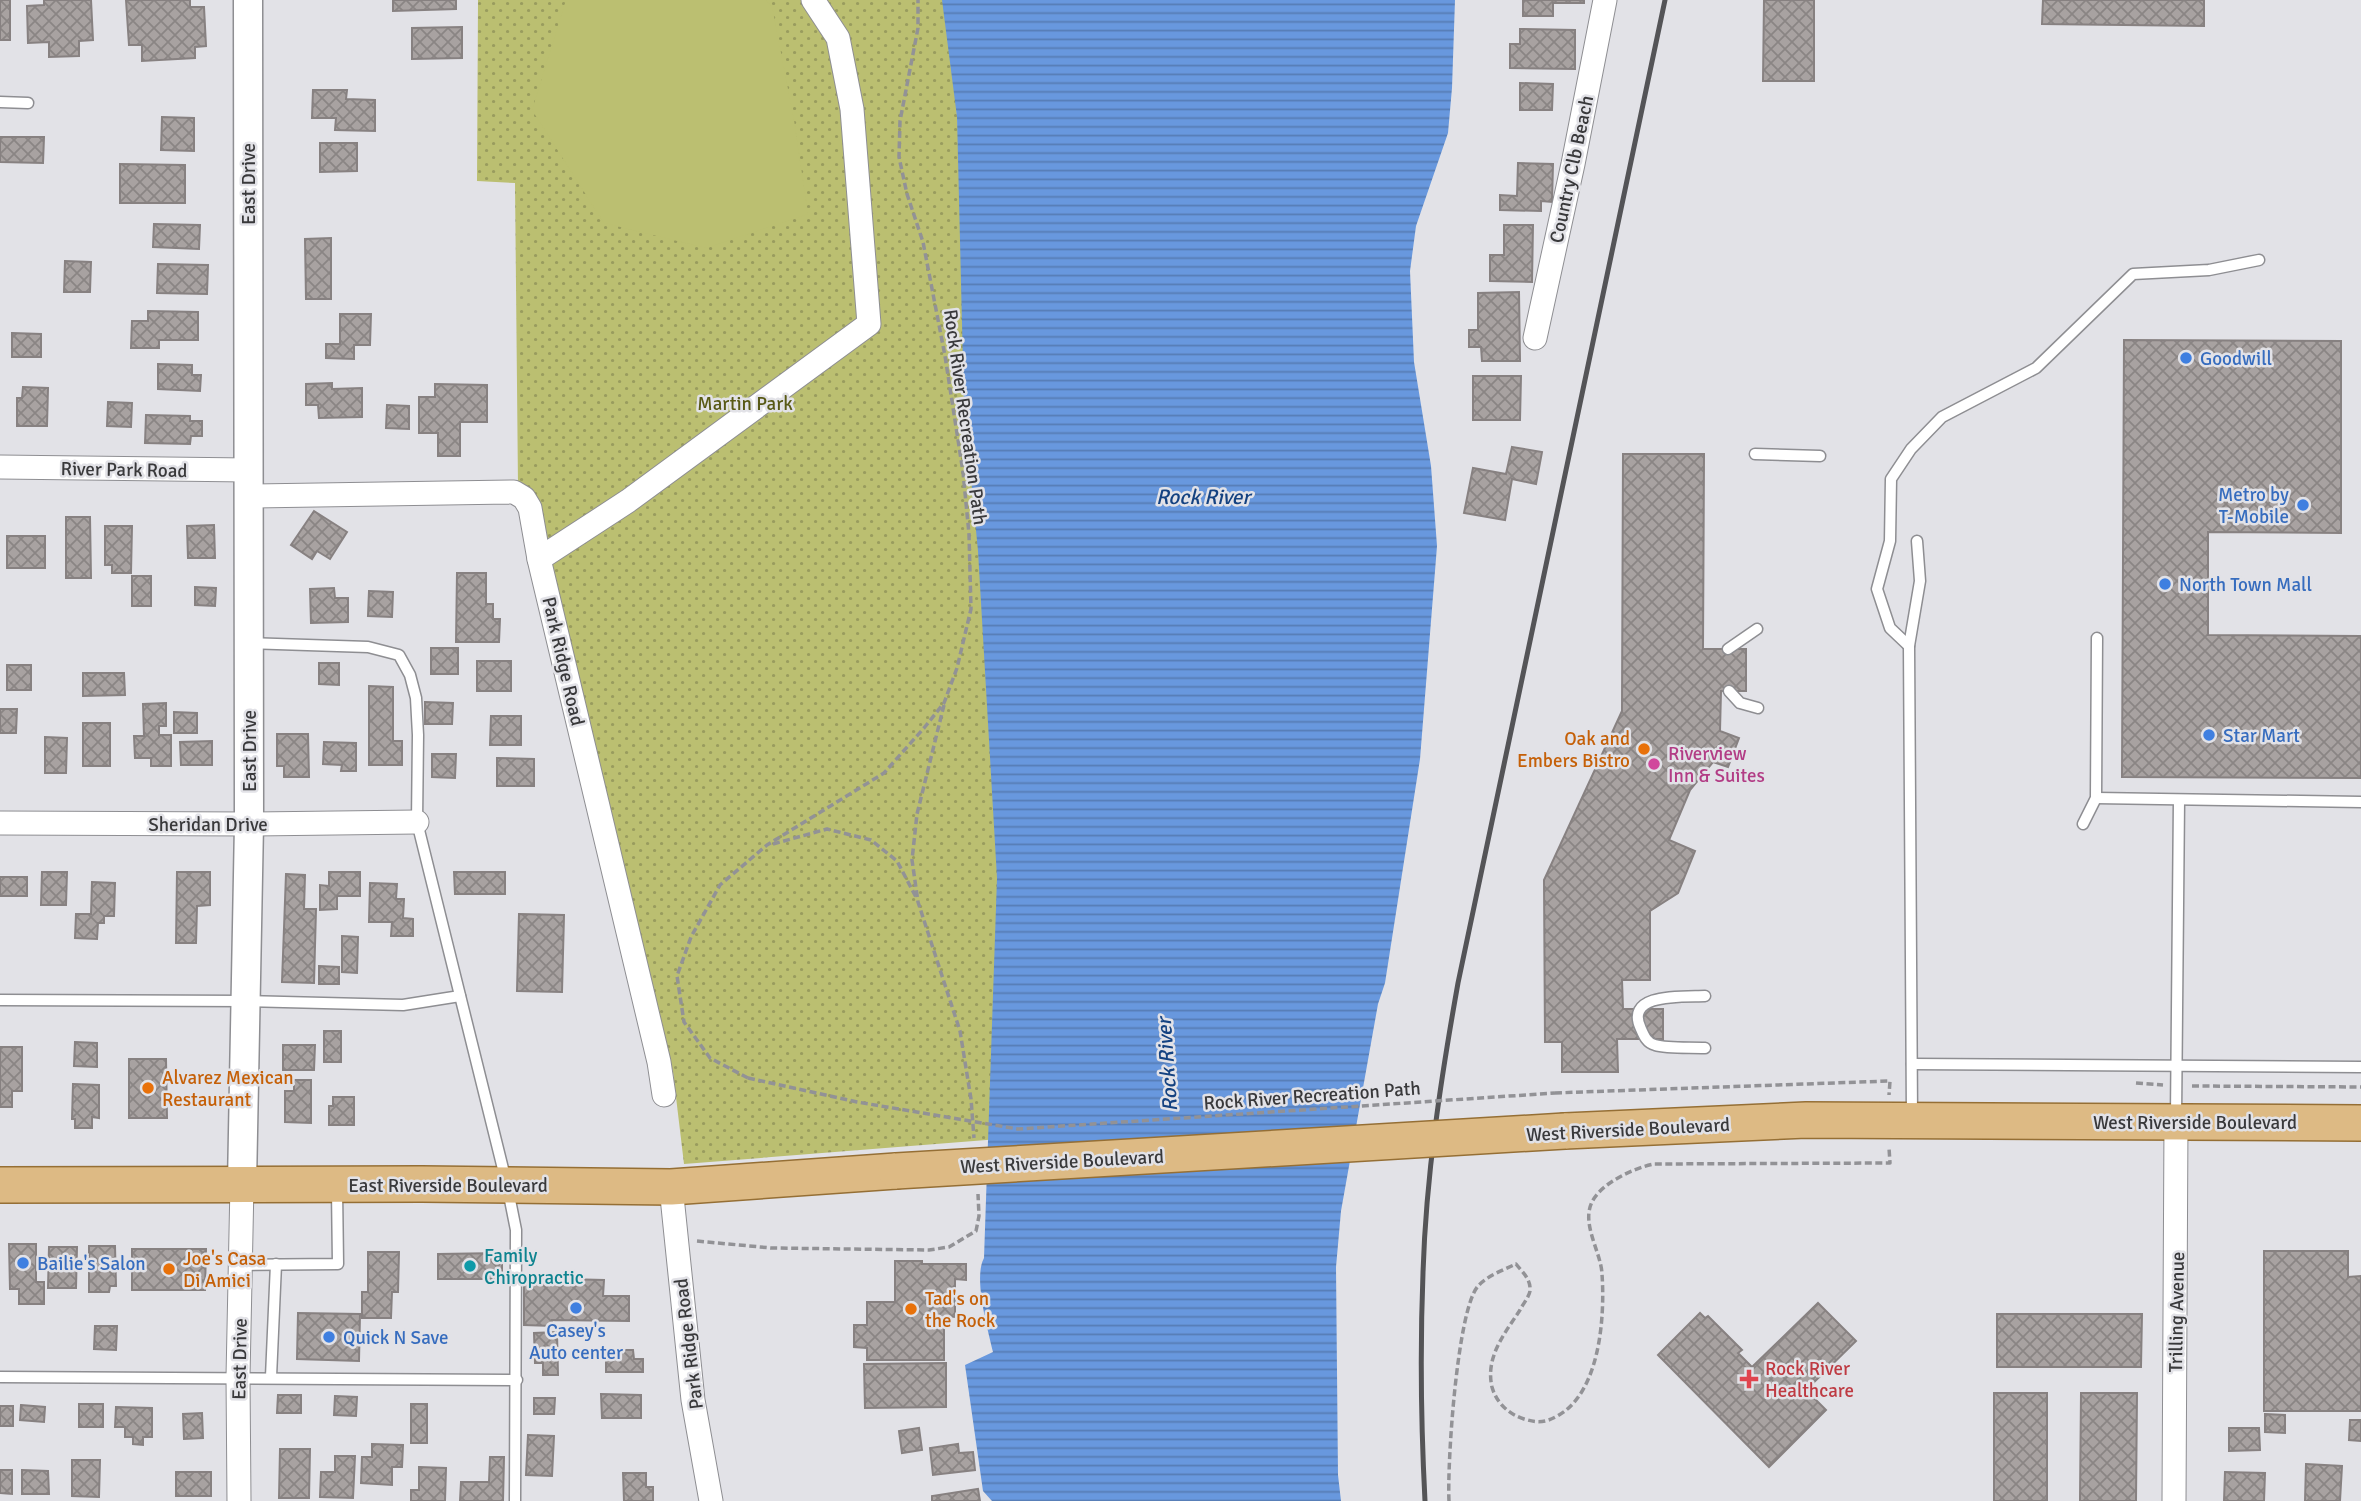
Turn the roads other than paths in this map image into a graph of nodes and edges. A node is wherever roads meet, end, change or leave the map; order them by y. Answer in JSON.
{"nodes":[{"id":1,"x":248,"y":0,"type":"edge"},
{"id":2,"x":813,"y":0,"type":"edge"},
{"id":3,"x":1605,"y":0,"type":"edge"},
{"id":4,"x":0,"y":102,"type":"edge"},
{"id":5,"x":28,"y":103,"type":"dead end"},
{"id":6,"x":2259,"y":260,"type":"dead end"},
{"id":7,"x":1535,"y":338,"type":"dead end"},
{"id":8,"x":1755,"y":454,"type":"dead end"},
{"id":9,"x":1820,"y":456,"type":"dead end"},
{"id":10,"x":0,"y":467,"type":"edge"},
{"id":11,"x":248,"y":483,"type":"junction"},
{"id":12,"x":1917,"y":541,"type":"dead end"},
{"id":13,"x":540,"y":559,"type":"junction"},
{"id":14,"x":1757,"y":629,"type":"dead end"},
{"id":15,"x":2097,"y":638,"type":"dead end"},
{"id":16,"x":249,"y":643,"type":"junction"},
{"id":17,"x":1909,"y":646,"type":"junction"},
{"id":18,"x":1728,"y":649,"type":"dead end"},
{"id":19,"x":1729,"y":691,"type":"dead end"},
{"id":20,"x":1758,"y":708,"type":"dead end"},
{"id":21,"x":2096,"y":798,"type":"junction"},
{"id":22,"x":2179,"y":800,"type":"junction"},
{"id":23,"x":2361,"y":802,"type":"edge"},
{"id":24,"x":416,"y":822,"type":"junction"},
{"id":25,"x":0,"y":823,"type":"edge"},
{"id":26,"x":249,"y":824,"type":"junction"},
{"id":27,"x":2083,"y":824,"type":"dead end"},
{"id":28,"x":460,"y":996,"type":"junction"},
{"id":29,"x":1705,"y":996,"type":"dead end"},
{"id":30,"x":0,"y":1000,"type":"edge"},
{"id":31,"x":246,"y":1001,"type":"junction"},
{"id":32,"x":1706,"y":1048,"type":"dead end"},
{"id":33,"x":1912,"y":1065,"type":"junction"},
{"id":34,"x":2175,"y":1066,"type":"junction"},
{"id":35,"x":2361,"y":1067,"type":"edge"},
{"id":36,"x":664,"y":1095,"type":"dead end"},
{"id":37,"x":1900,"y":1120,"type":"junction"},
{"id":38,"x":2176,"y":1123,"type":"junction"},
{"id":39,"x":2361,"y":1123,"type":"edge"},
{"id":40,"x":896,"y":1171,"type":"joint"},
{"id":41,"x":242,"y":1184,"type":"junction"},
{"id":42,"x":337,"y":1184,"type":"junction"},
{"id":43,"x":0,"y":1185,"type":"edge"},
{"id":44,"x":507,"y":1185,"type":"junction"},
{"id":45,"x":671,"y":1187,"type":"junction"},
{"id":46,"x":276,"y":1264,"type":"junction"},
{"id":47,"x":241,"y":1265,"type":"junction"},
{"id":48,"x":0,"y":1377,"type":"edge"},
{"id":49,"x":238,"y":1377,"type":"junction"},
{"id":50,"x":271,"y":1377,"type":"junction"},
{"id":51,"x":517,"y":1380,"type":"junction"},
{"id":52,"x":239,"y":1501,"type":"edge"},
{"id":53,"x":515,"y":1501,"type":"edge"},
{"id":54,"x":711,"y":1501,"type":"edge"},
{"id":55,"x":2174,"y":1501,"type":"edge"}],
"edges":[{"from":1,"to":11,"type":"street","name":"East Drive"},
{"from":2,"to":13,"type":"street"},
{"from":3,"to":7,"type":"street","name":"Country Clb Beach"},
{"from":4,"to":5,"type":"lane"},
{"from":6,"to":17,"type":"lane"},
{"from":8,"to":9,"type":"lane"},
{"from":10,"to":11,"type":"street","name":"River Park Road"},
{"from":11,"to":13,"type":"street","name":"Park Ridge Road"},
{"from":11,"to":16,"type":"street","name":"East Drive"},
{"from":12,"to":17,"type":"lane"},
{"from":13,"to":36,"type":"street","name":"Park Ridge Road"},
{"from":14,"to":18,"type":"lane"},
{"from":15,"to":21,"type":"lane"},
{"from":16,"to":24,"type":"lane"},
{"from":16,"to":26,"type":"street","name":"East Drive"},
{"from":17,"to":33,"type":"lane"},
{"from":19,"to":20,"type":"lane"},
{"from":21,"to":22,"type":"lane"},
{"from":21,"to":27,"type":"lane"},
{"from":22,"to":23,"type":"lane"},
{"from":22,"to":34,"type":"lane"},
{"from":24,"to":26,"type":"street","name":"Sheridan Drive"},
{"from":24,"to":28,"type":"lane"},
{"from":25,"to":26,"type":"street","name":"Sheridan Drive"},
{"from":26,"to":31,"type":"street","name":"East Drive"},
{"from":28,"to":31,"type":"lane"},
{"from":28,"to":44,"type":"lane"},
{"from":29,"to":32,"type":"lane"},
{"from":30,"to":31,"type":"lane"},
{"from":31,"to":41,"type":"street","name":"East Drive"},
{"from":33,"to":34,"type":"lane"},
{"from":33,"to":37,"type":"lane"},
{"from":34,"to":35,"type":"lane"},
{"from":34,"to":38,"type":"lane"},
{"from":37,"to":38,"type":"main road","name":"West Riverside Boulevard"},
{"from":37,"to":40,"type":"main road","name":"West Riverside Boulevard","bridge":true},
{"from":38,"to":39,"type":"main road","name":"West Riverside Boulevard"},
{"from":38,"to":55,"type":"street","name":"Trilling Avenue"},
{"from":40,"to":45,"type":"main road","name":"East Riverside Boulevard"},
{"from":41,"to":42,"type":"main road","name":"East Riverside Boulevard"},
{"from":41,"to":43,"type":"main road","name":"East Riverside Boulevard"},
{"from":41,"to":47,"type":"street","name":"East Drive"},
{"from":42,"to":44,"type":"main road","name":"East Riverside Boulevard"},
{"from":42,"to":46,"type":"lane"},
{"from":44,"to":45,"type":"main road","name":"East Riverside Boulevard"},
{"from":44,"to":51,"type":"lane"},
{"from":45,"to":54,"type":"street","name":"Park Ridge Road"},
{"from":46,"to":47,"type":"lane"},
{"from":46,"to":50,"type":"lane"},
{"from":47,"to":49,"type":"street","name":"East Drive"},
{"from":48,"to":49,"type":"lane"},
{"from":49,"to":50,"type":"lane"},
{"from":49,"to":52,"type":"street","name":"East Drive"},
{"from":50,"to":51,"type":"lane"},
{"from":51,"to":53,"type":"lane"}]}
